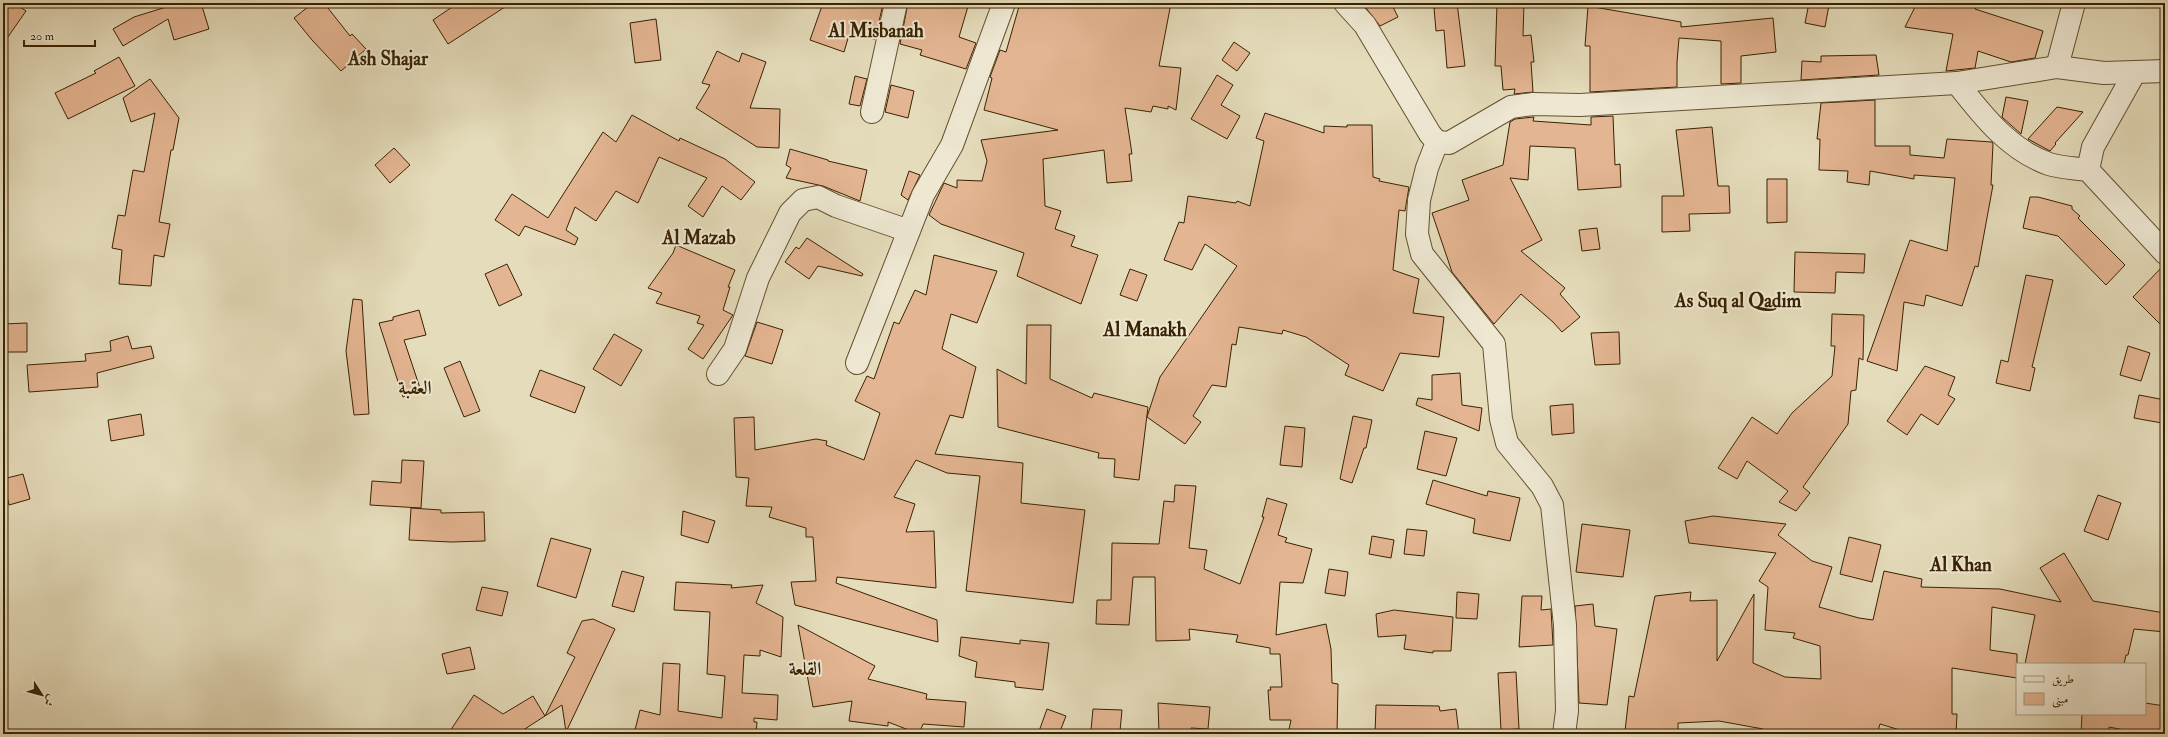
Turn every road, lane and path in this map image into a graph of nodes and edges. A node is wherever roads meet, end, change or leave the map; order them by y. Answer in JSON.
{"nodes":[{"id":1,"x":896,"y":3,"type":"edge"},
{"id":2,"x":1004,"y":3,"type":"edge"},
{"id":3,"x":1345,"y":3,"type":"edge"},
{"id":4,"x":1364,"y":3,"type":"edge"},
{"id":5,"x":2074,"y":3,"type":"edge"},
{"id":6,"x":1365,"y":25,"type":"junction"},
{"id":7,"x":2058,"y":67,"type":"junction"},
{"id":8,"x":2165,"y":71,"type":"edge"},
{"id":9,"x":2135,"y":72,"type":"junction"},
{"id":10,"x":1957,"y":83,"type":"junction"},
{"id":11,"x":872,"y":112,"type":"dead end"},
{"id":12,"x":1438,"y":142,"type":"junction"},
{"id":13,"x":2088,"y":170,"type":"junction"},
{"id":14,"x":909,"y":231,"type":"junction"},
{"id":15,"x":2165,"y":254,"type":"edge"},
{"id":16,"x":857,"y":363,"type":"dead end"},
{"id":17,"x":718,"y":374,"type":"dead end"},
{"id":18,"x":1564,"y":734,"type":"edge"}],
"edges":[{"from":1,"to":11,"type":"street"},
{"from":2,"to":14,"type":"street"},
{"from":3,"to":6,"type":"street"},
{"from":4,"to":6,"type":"street"},
{"from":5,"to":7,"type":"street"},
{"from":6,"to":12,"type":"street"},
{"from":7,"to":9,"type":"street"},
{"from":7,"to":10,"type":"street"},
{"from":8,"to":9,"type":"street"},
{"from":9,"to":13,"type":"street"},
{"from":10,"to":12,"type":"street"},
{"from":10,"to":13,"type":"street"},
{"from":12,"to":18,"type":"street"},
{"from":13,"to":15,"type":"street"},
{"from":14,"to":16,"type":"street"},
{"from":14,"to":17,"type":"street"}]}
